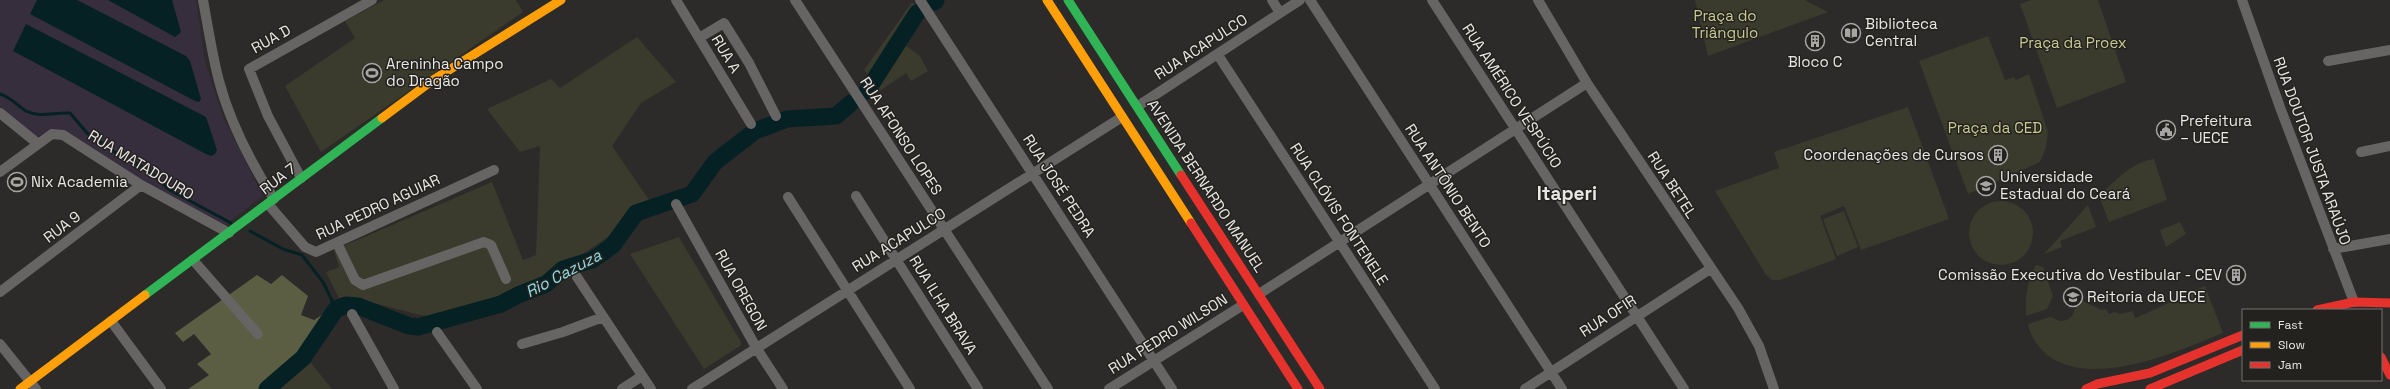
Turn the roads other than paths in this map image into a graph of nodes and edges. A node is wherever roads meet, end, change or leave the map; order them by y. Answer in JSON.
{"nodes":[{"id":1,"x":203,"y":0,"type":"edge"},
{"id":2,"x":372,"y":0,"type":"edge"},
{"id":3,"x":560,"y":0,"type":"edge"},
{"id":4,"x":676,"y":0,"type":"edge"},
{"id":5,"x":795,"y":0,"type":"edge"},
{"id":6,"x":920,"y":0,"type":"edge"},
{"id":7,"x":1047,"y":0,"type":"edge"},
{"id":8,"x":1068,"y":0,"type":"edge"},
{"id":9,"x":1272,"y":0,"type":"edge"},
{"id":10,"x":1300,"y":0,"type":"edge"},
{"id":11,"x":1310,"y":0,"type":"edge"},
{"id":12,"x":1432,"y":0,"type":"edge"},
{"id":13,"x":1538,"y":0,"type":"edge"},
{"id":14,"x":2242,"y":0,"type":"edge"},
{"id":15,"x":1280,"y":13,"type":"junction"},
{"id":16,"x":699,"y":38,"type":"junction"},
{"id":17,"x":1096,"y":42,"type":"junction"},
{"id":18,"x":2390,"y":50,"type":"edge"},
{"id":19,"x":1081,"y":54,"type":"junction"},
{"id":20,"x":1218,"y":55,"type":"junction"},
{"id":21,"x":2328,"y":61,"type":"dead end"},
{"id":22,"x":1117,"y":75,"type":"junction"},
{"id":23,"x":1587,"y":83,"type":"junction"},
{"id":24,"x":1102,"y":85,"type":"junction"},
{"id":25,"x":1138,"y":106,"type":"junction"},
{"id":26,"x":0,"y":113,"type":"edge"},
{"id":27,"x":776,"y":116,"type":"dead end"},
{"id":28,"x":1122,"y":117,"type":"junction"},
{"id":29,"x":751,"y":124,"type":"dead end"},
{"id":30,"x":1515,"y":128,"type":"junction"},
{"id":31,"x":37,"y":143,"type":"junction"},
{"id":32,"x":2390,"y":146,"type":"edge"},
{"id":33,"x":2361,"y":152,"type":"dead end"},
{"id":34,"x":494,"y":170,"type":"dead end"},
{"id":35,"x":0,"y":172,"type":"edge"},
{"id":36,"x":1032,"y":173,"type":"junction"},
{"id":37,"x":301,"y":178,"type":"junction"},
{"id":38,"x":141,"y":185,"type":"junction"},
{"id":39,"x":1429,"y":185,"type":"junction"},
{"id":40,"x":856,"y":196,"type":"dead end"},
{"id":41,"x":788,"y":197,"type":"dead end"},
{"id":42,"x":271,"y":201,"type":"junction"},
{"id":43,"x":676,"y":204,"type":"dead end"},
{"id":44,"x":943,"y":229,"type":"junction"},
{"id":45,"x":229,"y":233,"type":"junction"},
{"id":46,"x":2390,"y":239,"type":"edge"},
{"id":47,"x":1340,"y":242,"type":"junction"},
{"id":48,"x":337,"y":243,"type":"junction"},
{"id":49,"x":2333,"y":250,"type":"junction"},
{"id":50,"x":896,"y":259,"type":"junction"},
{"id":51,"x":193,"y":260,"type":"junction"},
{"id":52,"x":1710,"y":269,"type":"junction"},
{"id":53,"x":577,"y":277,"type":"dead end"},
{"id":54,"x":506,"y":279,"type":"dead end"},
{"id":55,"x":847,"y":290,"type":"junction"},
{"id":56,"x":0,"y":292,"type":"edge"},
{"id":57,"x":1259,"y":294,"type":"junction"},
{"id":58,"x":2390,"y":303,"type":"edge"},
{"id":59,"x":1243,"y":305,"type":"junction"},
{"id":60,"x":2356,"y":306,"type":"edge"},
{"id":61,"x":2327,"y":309,"type":"edge"},
{"id":62,"x":352,"y":314,"type":"dead end"},
{"id":63,"x":1636,"y":315,"type":"junction"},
{"id":64,"x":603,"y":317,"type":"junction"},
{"id":65,"x":111,"y":321,"type":"junction"},
{"id":66,"x":437,"y":332,"type":"dead end"},
{"id":67,"x":258,"y":334,"type":"dead end"},
{"id":68,"x":2242,"y":335,"type":"edge"},
{"id":69,"x":0,"y":344,"type":"edge"},
{"id":70,"x":522,"y":344,"type":"dead end"},
{"id":71,"x":757,"y":349,"type":"junction"},
{"id":72,"x":2242,"y":350,"type":"edge"},
{"id":73,"x":2382,"y":359,"type":"edge"},
{"id":74,"x":1153,"y":360,"type":"junction"},
{"id":75,"x":1551,"y":372,"type":"junction"},
{"id":76,"x":2390,"y":375,"type":"edge"},
{"id":77,"x":642,"y":376,"type":"junction"},
{"id":78,"x":33,"y":385,"type":"edge"},
{"id":79,"x":2090,"y":388,"type":"edge"},
{"id":80,"x":20,"y":389,"type":"edge"},
{"id":81,"x":161,"y":389,"type":"edge"},
{"id":82,"x":394,"y":389,"type":"edge"},
{"id":83,"x":477,"y":389,"type":"edge"},
{"id":84,"x":622,"y":389,"type":"edge"},
{"id":85,"x":651,"y":389,"type":"edge"},
{"id":86,"x":692,"y":389,"type":"edge"},
{"id":87,"x":783,"y":389,"type":"edge"},
{"id":88,"x":910,"y":389,"type":"edge"},
{"id":89,"x":978,"y":389,"type":"edge"},
{"id":90,"x":1048,"y":389,"type":"edge"},
{"id":91,"x":1109,"y":389,"type":"edge"},
{"id":92,"x":1172,"y":389,"type":"edge"},
{"id":93,"x":1298,"y":389,"type":"edge"},
{"id":94,"x":1320,"y":389,"type":"edge"},
{"id":95,"x":1435,"y":389,"type":"edge"},
{"id":96,"x":1525,"y":389,"type":"edge"},
{"id":97,"x":1562,"y":389,"type":"edge"},
{"id":98,"x":1684,"y":389,"type":"edge"},
{"id":99,"x":1774,"y":389,"type":"edge"},
{"id":100,"x":2150,"y":389,"type":"edge"}],
"edges":[{"from":1,"to":42,"type":"street","name":"RUA PEDRO AGUIAR"},
{"from":2,"to":37,"type":"street","name":"RUA D"},
{"from":3,"to":37,"type":"main road","name":"RUA 7"},
{"from":4,"to":16,"type":"street","name":"RUA A"},
{"from":5,"to":44,"type":"street","name":"RUA AFONSO LOPES"},
{"from":6,"to":36,"type":"street","name":"RUA JOSÉ PEDRA"},
{"from":7,"to":19,"type":"main road"},
{"from":8,"to":17,"type":"main road","name":"AVENIDA BERNARDO MANUEL"},
{"from":9,"to":15,"type":"street"},
{"from":10,"to":15,"type":"street","name":"RUA ACAPULCO"},
{"from":11,"to":39,"type":"street","name":"RUA ANTÔNIO BENTO"},
{"from":12,"to":30,"type":"street","name":"RUA AMÉRICO VESPÚCIO"},
{"from":13,"to":23,"type":"street","name":"RUA BETEL"},
{"from":14,"to":49,"type":"street","name":"RUA DOUTOR JUSTA ARAÚJO"},
{"from":15,"to":20,"type":"street","name":"RUA ACAPULCO"},
{"from":16,"to":27,"type":"street"},
{"from":16,"to":29,"type":"street","name":"RUA A"},
{"from":17,"to":19,"type":"main road"},
{"from":17,"to":22,"type":"main road","name":"AVENIDA BERNARDO MANUEL"},
{"from":18,"to":21,"type":"street"},
{"from":19,"to":24,"type":"main road"},
{"from":20,"to":25,"type":"street","name":"RUA ACAPULCO"},
{"from":20,"to":47,"type":"street","name":"RUA CLÓVIS FONTENELE"},
{"from":22,"to":24,"type":"main road"},
{"from":22,"to":25,"type":"main road","name":"AVENIDA BERNARDO MANUEL"},
{"from":23,"to":30,"type":"street"},
{"from":23,"to":52,"type":"street","name":"RUA BETEL"},
{"from":24,"to":28,"type":"main road"},
{"from":25,"to":57,"type":"main road","name":"AVENIDA BERNARDO MANUEL"},
{"from":26,"to":31,"type":"street"},
{"from":28,"to":36,"type":"street","name":"RUA ACAPULCO"},
{"from":28,"to":59,"type":"main road"},
{"from":30,"to":39,"type":"street"},
{"from":30,"to":63,"type":"street","name":"RUA AMÉRICO VESPÚCIO"},
{"from":31,"to":35,"type":"street","name":"RUA MATADOURO"},
{"from":31,"to":38,"type":"street","name":"RUA MATADOURO"},
{"from":32,"to":33,"type":"street"},
{"from":34,"to":48,"type":"street","name":"RUA PEDRO AGUIAR"},
{"from":36,"to":44,"type":"street","name":"RUA ACAPULCO"},
{"from":36,"to":74,"type":"street","name":"RUA JOSÉ PEDRA"},
{"from":37,"to":42,"type":"main road","name":"RUA 7"},
{"from":38,"to":45,"type":"street","name":"RUA MATADOURO"},
{"from":38,"to":56,"type":"street","name":"RUA 9"},
{"from":39,"to":47,"type":"street"},
{"from":39,"to":75,"type":"street","name":"RUA ANTÔNIO BENTO"},
{"from":40,"to":50,"type":"street","name":"RUA ILHA BRAVA"},
{"from":41,"to":55,"type":"street"},
{"from":42,"to":45,"type":"main road","name":"RUA 7"},
{"from":42,"to":48,"type":"street","name":"RUA PEDRO AGUIAR"},
{"from":43,"to":71,"type":"street","name":"RUA OREGON"},
{"from":44,"to":50,"type":"street","name":"RUA ACAPULCO"},
{"from":44,"to":90,"type":"street","name":"RUA AFONSO LOPES"},
{"from":45,"to":51,"type":"main road","name":"RUA 7"},
{"from":46,"to":49,"type":"street"},
{"from":47,"to":57,"type":"street"},
{"from":47,"to":95,"type":"street","name":"RUA CLÓVIS FONTENELE"},
{"from":48,"to":54,"type":"street"},
{"from":49,"to":60,"type":"street","name":"RUA DOUTOR JUSTA ARAÚJO"},
{"from":50,"to":55,"type":"street","name":"RUA ACAPULCO"},
{"from":50,"to":89,"type":"street","name":"RUA ILHA BRAVA"},
{"from":51,"to":65,"type":"main road","name":"RUA 7"},
{"from":51,"to":67,"type":"street"},
{"from":52,"to":63,"type":"street","name":"RUA OFIR"},
{"from":52,"to":99,"type":"street","name":"RUA BETEL"},
{"from":53,"to":64,"type":"street"},
{"from":55,"to":71,"type":"street","name":"RUA ACAPULCO"},
{"from":55,"to":88,"type":"street"},
{"from":57,"to":94,"type":"main road","name":"AVENIDA BERNARDO MANUEL"},
{"from":58,"to":60,"type":"main road"},
{"from":59,"to":74,"type":"street","name":"RUA PEDRO WILSON"},
{"from":59,"to":93,"type":"main road"},
{"from":60,"to":61,"type":"main road"},
{"from":62,"to":82,"type":"street"},
{"from":63,"to":75,"type":"street","name":"RUA OFIR"},
{"from":63,"to":98,"type":"street","name":"RUA AMÉRICO VESPÚCIO"},
{"from":64,"to":70,"type":"street"},
{"from":64,"to":77,"type":"street"},
{"from":65,"to":78,"type":"main road","name":"RUA 7"},
{"from":65,"to":81,"type":"street"},
{"from":66,"to":83,"type":"street"},
{"from":68,"to":79,"type":"main road"},
{"from":69,"to":78,"type":"street"},
{"from":71,"to":86,"type":"street","name":"RUA ACAPULCO"},
{"from":71,"to":87,"type":"street","name":"RUA OREGON"},
{"from":72,"to":100,"type":"main road"},
{"from":73,"to":76,"type":"main road"},
{"from":74,"to":91,"type":"street","name":"RUA PEDRO WILSON"},
{"from":74,"to":92,"type":"street","name":"RUA JOSÉ PEDRA"},
{"from":75,"to":96,"type":"street","name":"RUA OFIR"},
{"from":75,"to":97,"type":"street","name":"RUA ANTÔNIO BENTO"},
{"from":77,"to":84,"type":"street"},
{"from":77,"to":85,"type":"street"},
{"from":78,"to":80,"type":"main road","name":"RUA 7"}]}
